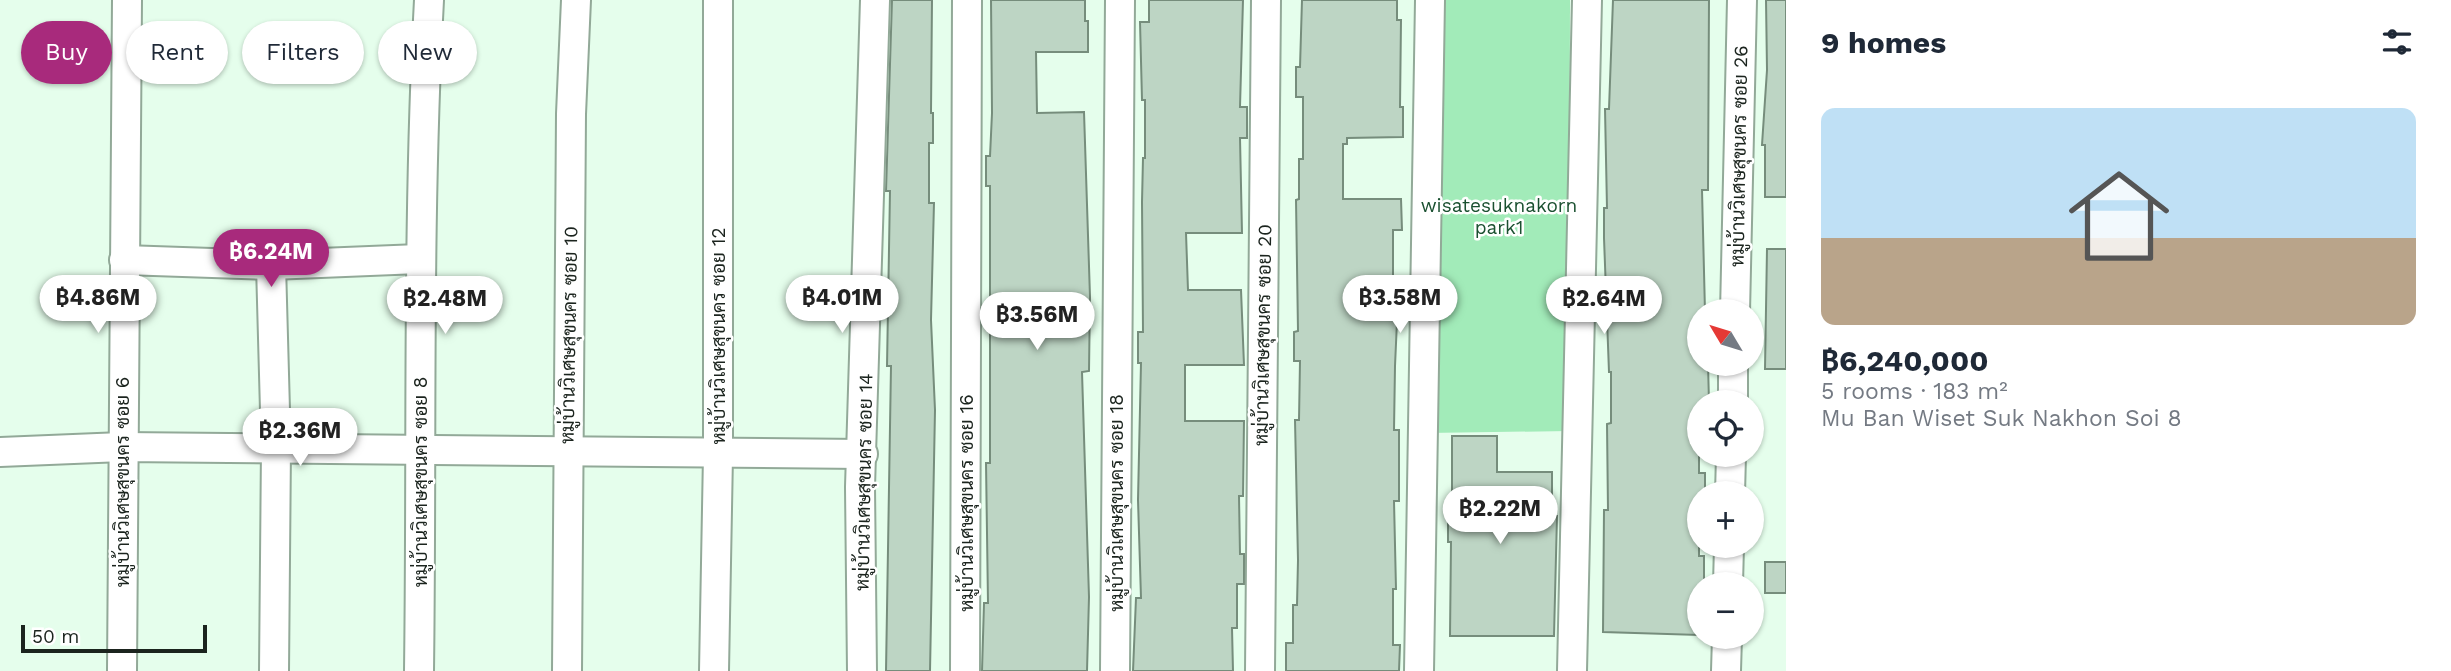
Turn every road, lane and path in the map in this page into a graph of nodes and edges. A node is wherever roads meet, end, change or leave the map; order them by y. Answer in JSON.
{"nodes":[{"id":1,"x":127,"y":0,"type":"edge"},
{"id":2,"x":429,"y":0,"type":"edge"},
{"id":3,"x":576,"y":0,"type":"edge"},
{"id":4,"x":718,"y":0,"type":"edge"},
{"id":5,"x":875,"y":0,"type":"edge"},
{"id":6,"x":967,"y":0,"type":"edge"},
{"id":7,"x":1120,"y":0,"type":"edge"},
{"id":8,"x":1266,"y":0,"type":"edge"},
{"id":9,"x":1430,"y":0,"type":"edge"},
{"id":10,"x":1587,"y":0,"type":"edge"},
{"id":11,"x":1742,"y":0,"type":"edge"},
{"id":12,"x":419,"y":259,"type":"junction"},
{"id":13,"x":124,"y":260,"type":"junction"},
{"id":14,"x":271,"y":265,"type":"junction"},
{"id":15,"x":1735,"y":299,"type":"edge"},
{"id":16,"x":122,"y":447,"type":"junction"},
{"id":17,"x":276,"y":447,"type":"junction"},
{"id":18,"x":421,"y":450,"type":"junction"},
{"id":19,"x":0,"y":452,"type":"edge"},
{"id":20,"x":568,"y":452,"type":"junction"},
{"id":21,"x":863,"y":454,"type":"junction"},
{"id":22,"x":718,"y":455,"type":"junction"},
{"id":23,"x":1727,"y":649,"type":"edge"},
{"id":24,"x":122,"y":671,"type":"edge"},
{"id":25,"x":274,"y":671,"type":"edge"},
{"id":26,"x":419,"y":671,"type":"edge"},
{"id":27,"x":567,"y":671,"type":"edge"},
{"id":28,"x":714,"y":671,"type":"edge"},
{"id":29,"x":862,"y":671,"type":"edge"},
{"id":30,"x":965,"y":671,"type":"edge"},
{"id":31,"x":1115,"y":671,"type":"edge"},
{"id":32,"x":1260,"y":671,"type":"edge"},
{"id":33,"x":1419,"y":671,"type":"edge"},
{"id":34,"x":1572,"y":671,"type":"edge"},
{"id":35,"x":1726,"y":671,"type":"edge"}],
"edges":[{"from":1,"to":13,"type":"street","name":"หมู่บ้านวิเศษสุขนคร ซอย 6"},
{"from":2,"to":12,"type":"street","name":"หมู่บ้านวิเศษสุขนคร ซอย 8"},
{"from":3,"to":20,"type":"street","name":"หมู่บ้านวิเศษสุขนคร ซอย 10"},
{"from":4,"to":22,"type":"street","name":"หมู่บ้านวิเศษสุขนคร ซอย 12"},
{"from":5,"to":21,"type":"street","name":"หมู่บ้านวิเศษสุขนคร ซอย 14"},
{"from":6,"to":30,"type":"street","name":"หมู่บ้านวิเศษสุขนคร ซอย 16"},
{"from":7,"to":31,"type":"street","name":"หมู่บ้านวิเศษสุขนคร ซอย 18"},
{"from":8,"to":32,"type":"street","name":"หมู่บ้านวิเศษสุขนคร ซอย 20"},
{"from":9,"to":33,"type":"street"},
{"from":10,"to":34,"type":"street"},
{"from":11,"to":15,"type":"street","name":"หมู่บ้านวิเศษสุขนคร ซอย 26"},
{"from":12,"to":14,"type":"street"},
{"from":12,"to":18,"type":"street","name":"หมู่บ้านวิเศษสุขนคร ซอย 8"},
{"from":13,"to":14,"type":"street"},
{"from":13,"to":16,"type":"street","name":"หมู่บ้านวิเศษสุขนคร ซอย 6"},
{"from":14,"to":17,"type":"street"},
{"from":16,"to":17,"type":"street"},
{"from":16,"to":19,"type":"street"},
{"from":16,"to":24,"type":"street","name":"หมู่บ้านวิเศษสุขนคร ซอย 6"},
{"from":17,"to":18,"type":"street"},
{"from":17,"to":25,"type":"street"},
{"from":18,"to":20,"type":"street"},
{"from":18,"to":26,"type":"street","name":"หมู่บ้านวิเศษสุขนคร ซอย 8"},
{"from":20,"to":22,"type":"street"},
{"from":20,"to":27,"type":"street","name":"หมู่บ้านวิเศษสุขนคร ซอย 10"},
{"from":21,"to":22,"type":"street"},
{"from":21,"to":29,"type":"street","name":"หมู่บ้านวิเศษสุขนคร ซอย 14"},
{"from":22,"to":28,"type":"street","name":"หมู่บ้านวิเศษสุขนคร ซอย 12"},
{"from":23,"to":35,"type":"street"}]}
